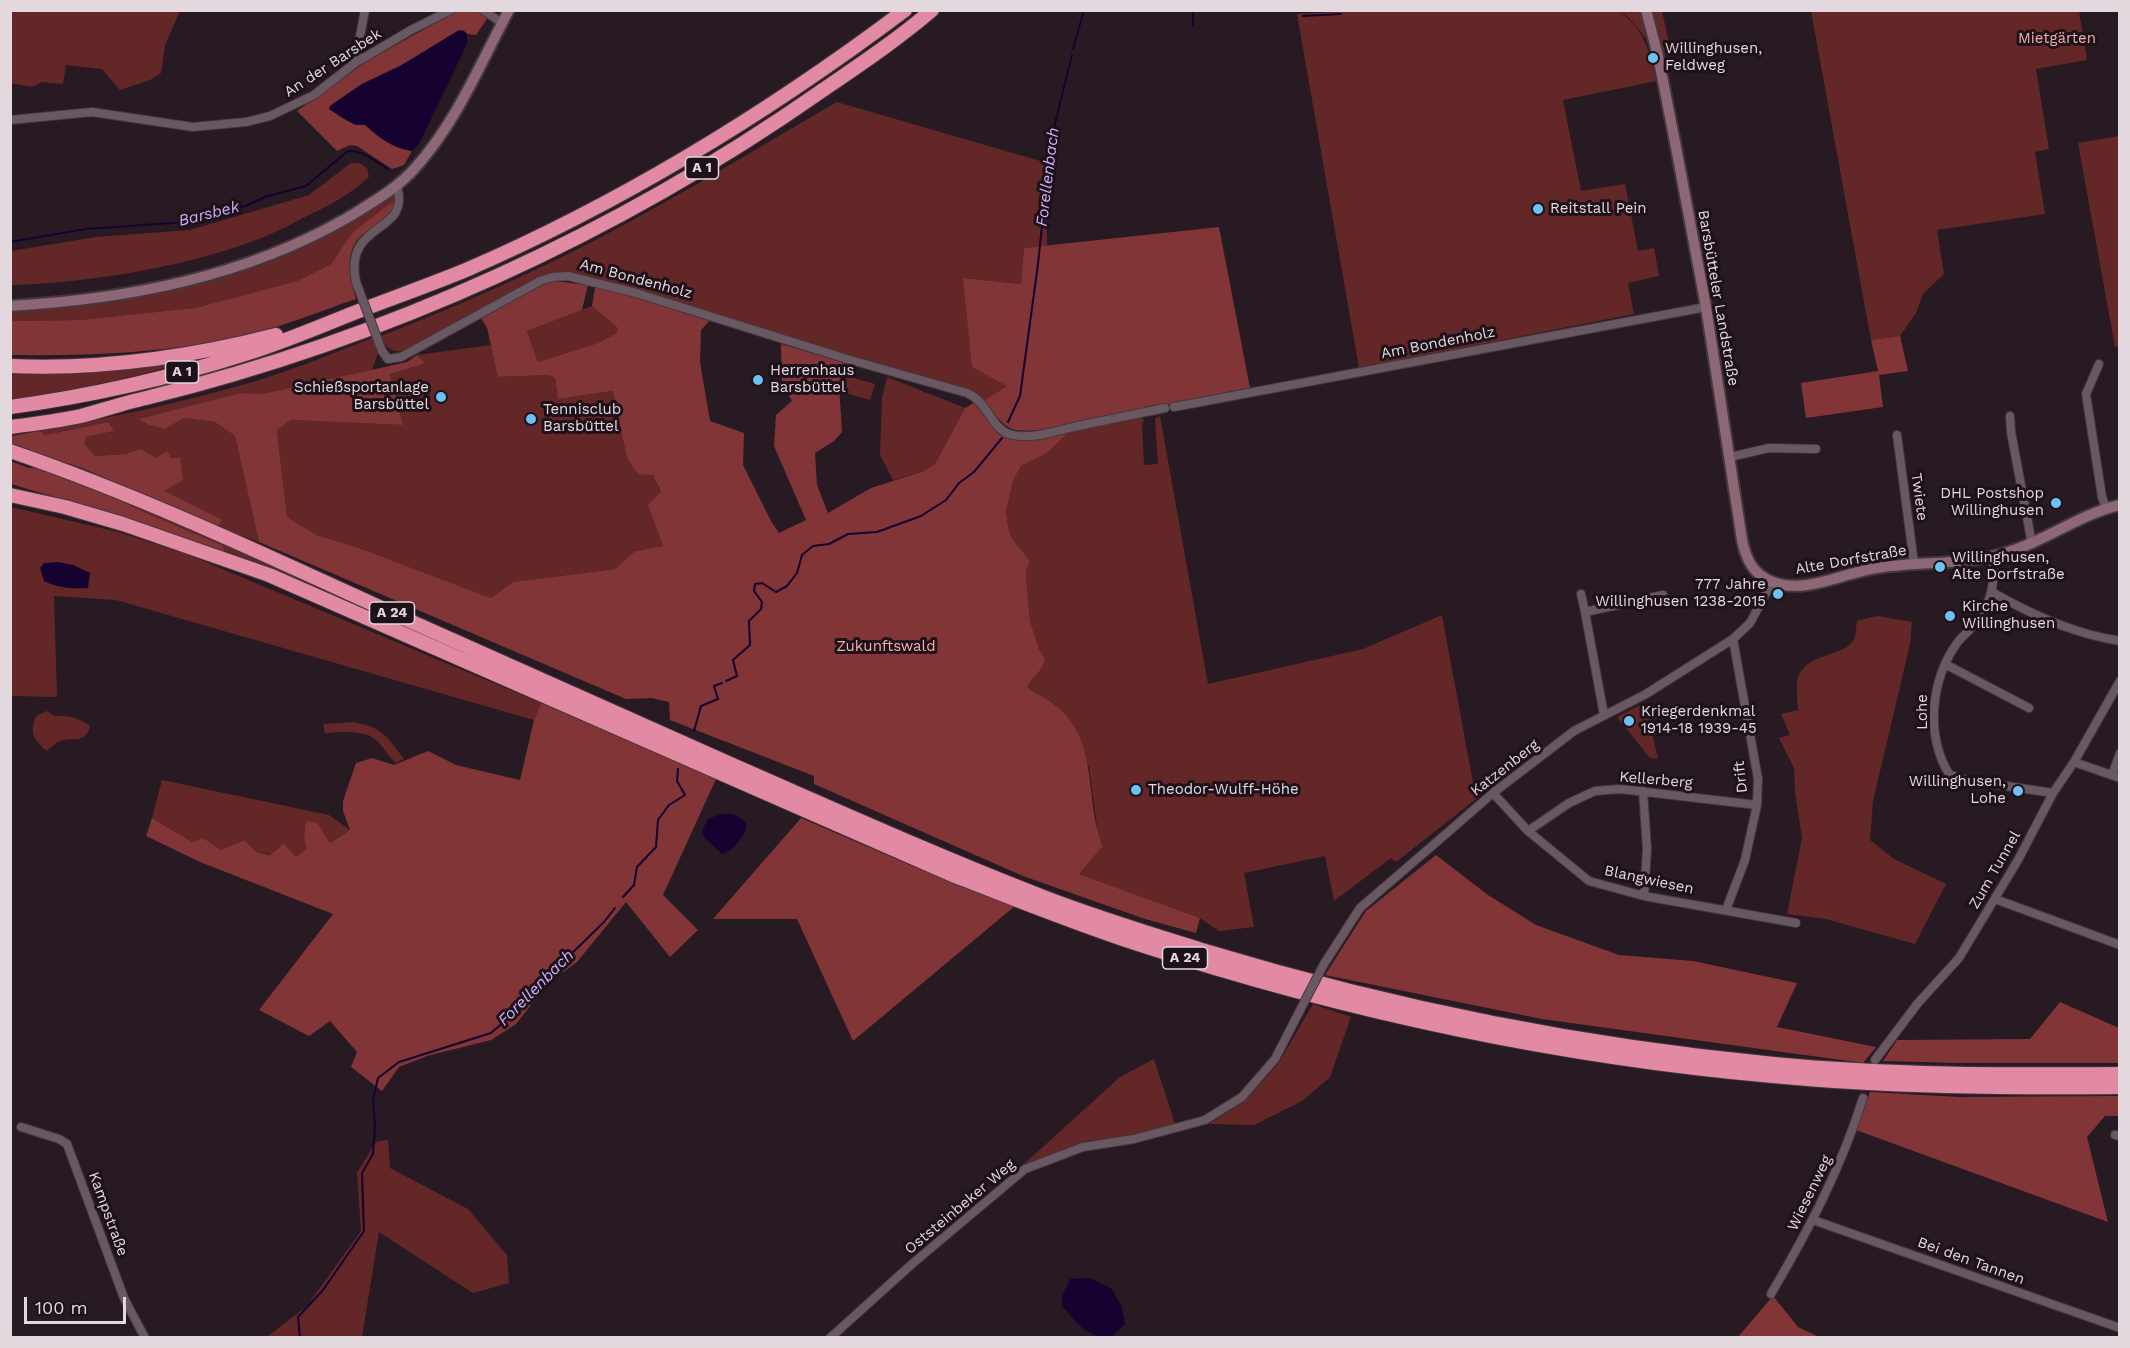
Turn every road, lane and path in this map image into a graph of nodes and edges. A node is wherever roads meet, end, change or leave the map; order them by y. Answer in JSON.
{"nodes":[{"id":1,"x":365,"y":10,"type":"edge"},
{"id":2,"x":451,"y":10,"type":"edge"},
{"id":3,"x":483,"y":10,"type":"edge"},
{"id":4,"x":509,"y":10,"type":"edge"},
{"id":5,"x":905,"y":10,"type":"edge"},
{"id":6,"x":932,"y":10,"type":"edge"},
{"id":7,"x":1646,"y":10,"type":"edge"},
{"id":8,"x":502,"y":23,"type":"junction"},
{"id":9,"x":355,"y":63,"type":"junction"},
{"id":10,"x":10,"y":120,"type":"edge"},
{"id":11,"x":397,"y":186,"type":"junction"},
{"id":12,"x":10,"y":306,"type":"edge"},
{"id":13,"x":1706,"y":307,"type":"junction"},
{"id":14,"x":348,"y":316,"type":"junction"},
{"id":15,"x":2099,"y":364,"type":"dead end"},
{"id":16,"x":10,"y":366,"type":"edge"},
{"id":17,"x":123,"y":403,"type":"junction"},
{"id":18,"x":10,"y":407,"type":"edge"},
{"id":19,"x":1174,"y":407,"type":"dead end"},
{"id":20,"x":1165,"y":408,"type":"dead end"},
{"id":21,"x":2010,"y":416,"type":"dead end"},
{"id":22,"x":10,"y":419,"type":"edge"},
{"id":23,"x":10,"y":427,"type":"edge"},
{"id":24,"x":1897,"y":435,"type":"dead end"},
{"id":25,"x":1816,"y":449,"type":"dead end"},
{"id":26,"x":10,"y":451,"type":"edge"},
{"id":27,"x":1730,"y":457,"type":"junction"},
{"id":28,"x":10,"y":495,"type":"edge"},
{"id":29,"x":2120,"y":505,"type":"edge"},
{"id":30,"x":2106,"y":508,"type":"junction"},
{"id":31,"x":2032,"y":544,"type":"junction"},
{"id":32,"x":1992,"y":557,"type":"junction"},
{"id":33,"x":1914,"y":563,"type":"junction"},
{"id":34,"x":1772,"y":582,"type":"junction"},
{"id":35,"x":1992,"y":592,"type":"junction"},
{"id":36,"x":1581,"y":594,"type":"dead end"},
{"id":37,"x":1663,"y":596,"type":"dead end"},
{"id":38,"x":1586,"y":612,"type":"junction"},
{"id":39,"x":1733,"y":639,"type":"junction"},
{"id":40,"x":2120,"y":641,"type":"edge"},
{"id":41,"x":1945,"y":664,"type":"junction"},
{"id":42,"x":2120,"y":681,"type":"edge"},
{"id":43,"x":2029,"y":708,"type":"dead end"},
{"id":44,"x":1604,"y":715,"type":"junction"},
{"id":45,"x":2120,"y":753,"type":"edge"},
{"id":46,"x":2074,"y":762,"type":"junction"},
{"id":47,"x":2116,"y":777,"type":"edge"},
{"id":48,"x":1643,"y":791,"type":"junction"},
{"id":49,"x":1493,"y":793,"type":"junction"},
{"id":50,"x":2054,"y":793,"type":"junction"},
{"id":51,"x":1757,"y":805,"type":"junction"},
{"id":52,"x":1528,"y":831,"type":"junction"},
{"id":53,"x":1644,"y":896,"type":"junction"},
{"id":54,"x":1995,"y":899,"type":"junction"},
{"id":55,"x":1726,"y":910,"type":"junction"},
{"id":56,"x":1796,"y":923,"type":"dead end"},
{"id":57,"x":2120,"y":945,"type":"edge"},
{"id":58,"x":1295,"y":1020,"type":"joint"},
{"id":59,"x":1875,"y":1060,"type":"dead end"},
{"id":60,"x":2120,"y":1074,"type":"edge"},
{"id":61,"x":2120,"y":1087,"type":"edge"},
{"id":62,"x":1863,"y":1098,"type":"dead end"},
{"id":63,"x":21,"y":1127,"type":"dead end"},
{"id":64,"x":1813,"y":1220,"type":"junction"},
{"id":65,"x":1772,"y":1294,"type":"dead end"},
{"id":66,"x":2120,"y":1328,"type":"edge"},
{"id":67,"x":145,"y":1338,"type":"edge"},
{"id":68,"x":830,"y":1338,"type":"edge"}],
"edges":[{"from":1,"to":9,"type":"street"},
{"from":2,"to":9,"type":"street","name":"An der Barsbek"},
{"from":3,"to":8,"type":"street"},
{"from":4,"to":8,"type":"street"},
{"from":5,"to":14,"type":"highway","number":"A 1"},
{"from":6,"to":17,"type":"highway","number":"A 1"},
{"from":7,"to":13,"type":"street","name":"Barsbütteler Landstraße"},
{"from":8,"to":11,"type":"street"},
{"from":9,"to":10,"type":"street","name":"An der Barsbek"},
{"from":11,"to":12,"type":"street"},
{"from":11,"to":20,"type":"street","name":"Am Bondenholz","bridge":true},
{"from":13,"to":19,"type":"street","name":"Am Bondenholz"},
{"from":13,"to":27,"type":"street","name":"Barsbütteler Landstraße"},
{"from":14,"to":16,"type":"highway"},
{"from":14,"to":18,"type":"highway","number":"A 1"},
{"from":15,"to":30,"type":"street"},
{"from":17,"to":22,"type":"highway","number":"A 1"},
{"from":17,"to":23,"type":"highway","number":"A 1"},
{"from":21,"to":31,"type":"street"},
{"from":24,"to":33,"type":"street","name":"Twiete"},
{"from":25,"to":27,"type":"street"},
{"from":26,"to":60,"type":"highway","number":"A 24"},
{"from":27,"to":34,"type":"street","name":"Barsbütteler Landstraße"},
{"from":28,"to":61,"type":"highway","number":"A 24"},
{"from":29,"to":30,"type":"street","name":"Alte Dorfstraße"},
{"from":30,"to":31,"type":"street","name":"Alte Dorfstraße"},
{"from":31,"to":32,"type":"street","name":"Alte Dorfstraße"},
{"from":32,"to":33,"type":"street","name":"Alte Dorfstraße"},
{"from":32,"to":35,"type":"street","name":"Lohe"},
{"from":33,"to":34,"type":"street","name":"Alte Dorfstraße"},
{"from":34,"to":39,"type":"street","name":"Katzenberg"},
{"from":35,"to":40,"type":"street"},
{"from":35,"to":41,"type":"street","name":"Lohe"},
{"from":36,"to":38,"type":"street"},
{"from":37,"to":38,"type":"street"},
{"from":38,"to":44,"type":"street"},
{"from":39,"to":44,"type":"street","name":"Katzenberg"},
{"from":39,"to":51,"type":"street","name":"Drift"},
{"from":41,"to":43,"type":"street"},
{"from":41,"to":50,"type":"street","name":"Lohe"},
{"from":42,"to":46,"type":"street","name":"Zum Tunnel"},
{"from":44,"to":49,"type":"street","name":"Katzenberg"},
{"from":45,"to":47,"type":"street"},
{"from":46,"to":47,"type":"street"},
{"from":46,"to":50,"type":"street","name":"Zum Tunnel"},
{"from":48,"to":51,"type":"street","name":"Kellerberg"},
{"from":48,"to":52,"type":"street","name":"Kellerberg"},
{"from":48,"to":53,"type":"street"},
{"from":49,"to":52,"type":"street","name":"Blangwiesen"},
{"from":49,"to":58,"type":"street","name":"Katzenberg","bridge":true},
{"from":50,"to":54,"type":"street","name":"Zum Tunnel"},
{"from":51,"to":55,"type":"street","name":"Drift"},
{"from":52,"to":53,"type":"street","name":"Blangwiesen"},
{"from":53,"to":55,"type":"street","name":"Blangwiesen"},
{"from":54,"to":57,"type":"street"},
{"from":54,"to":59,"type":"street","name":"Zum Tunnel"},
{"from":55,"to":56,"type":"street","name":"Blangwiesen"},
{"from":58,"to":68,"type":"street","name":"Oststeinbeker Weg"},
{"from":62,"to":64,"type":"street","name":"Wiesenweg"},
{"from":63,"to":67,"type":"street","name":"Kampstraße"},
{"from":64,"to":65,"type":"street","name":"Wiesenweg"},
{"from":64,"to":66,"type":"street","name":"Bei den Tannen"}]}
